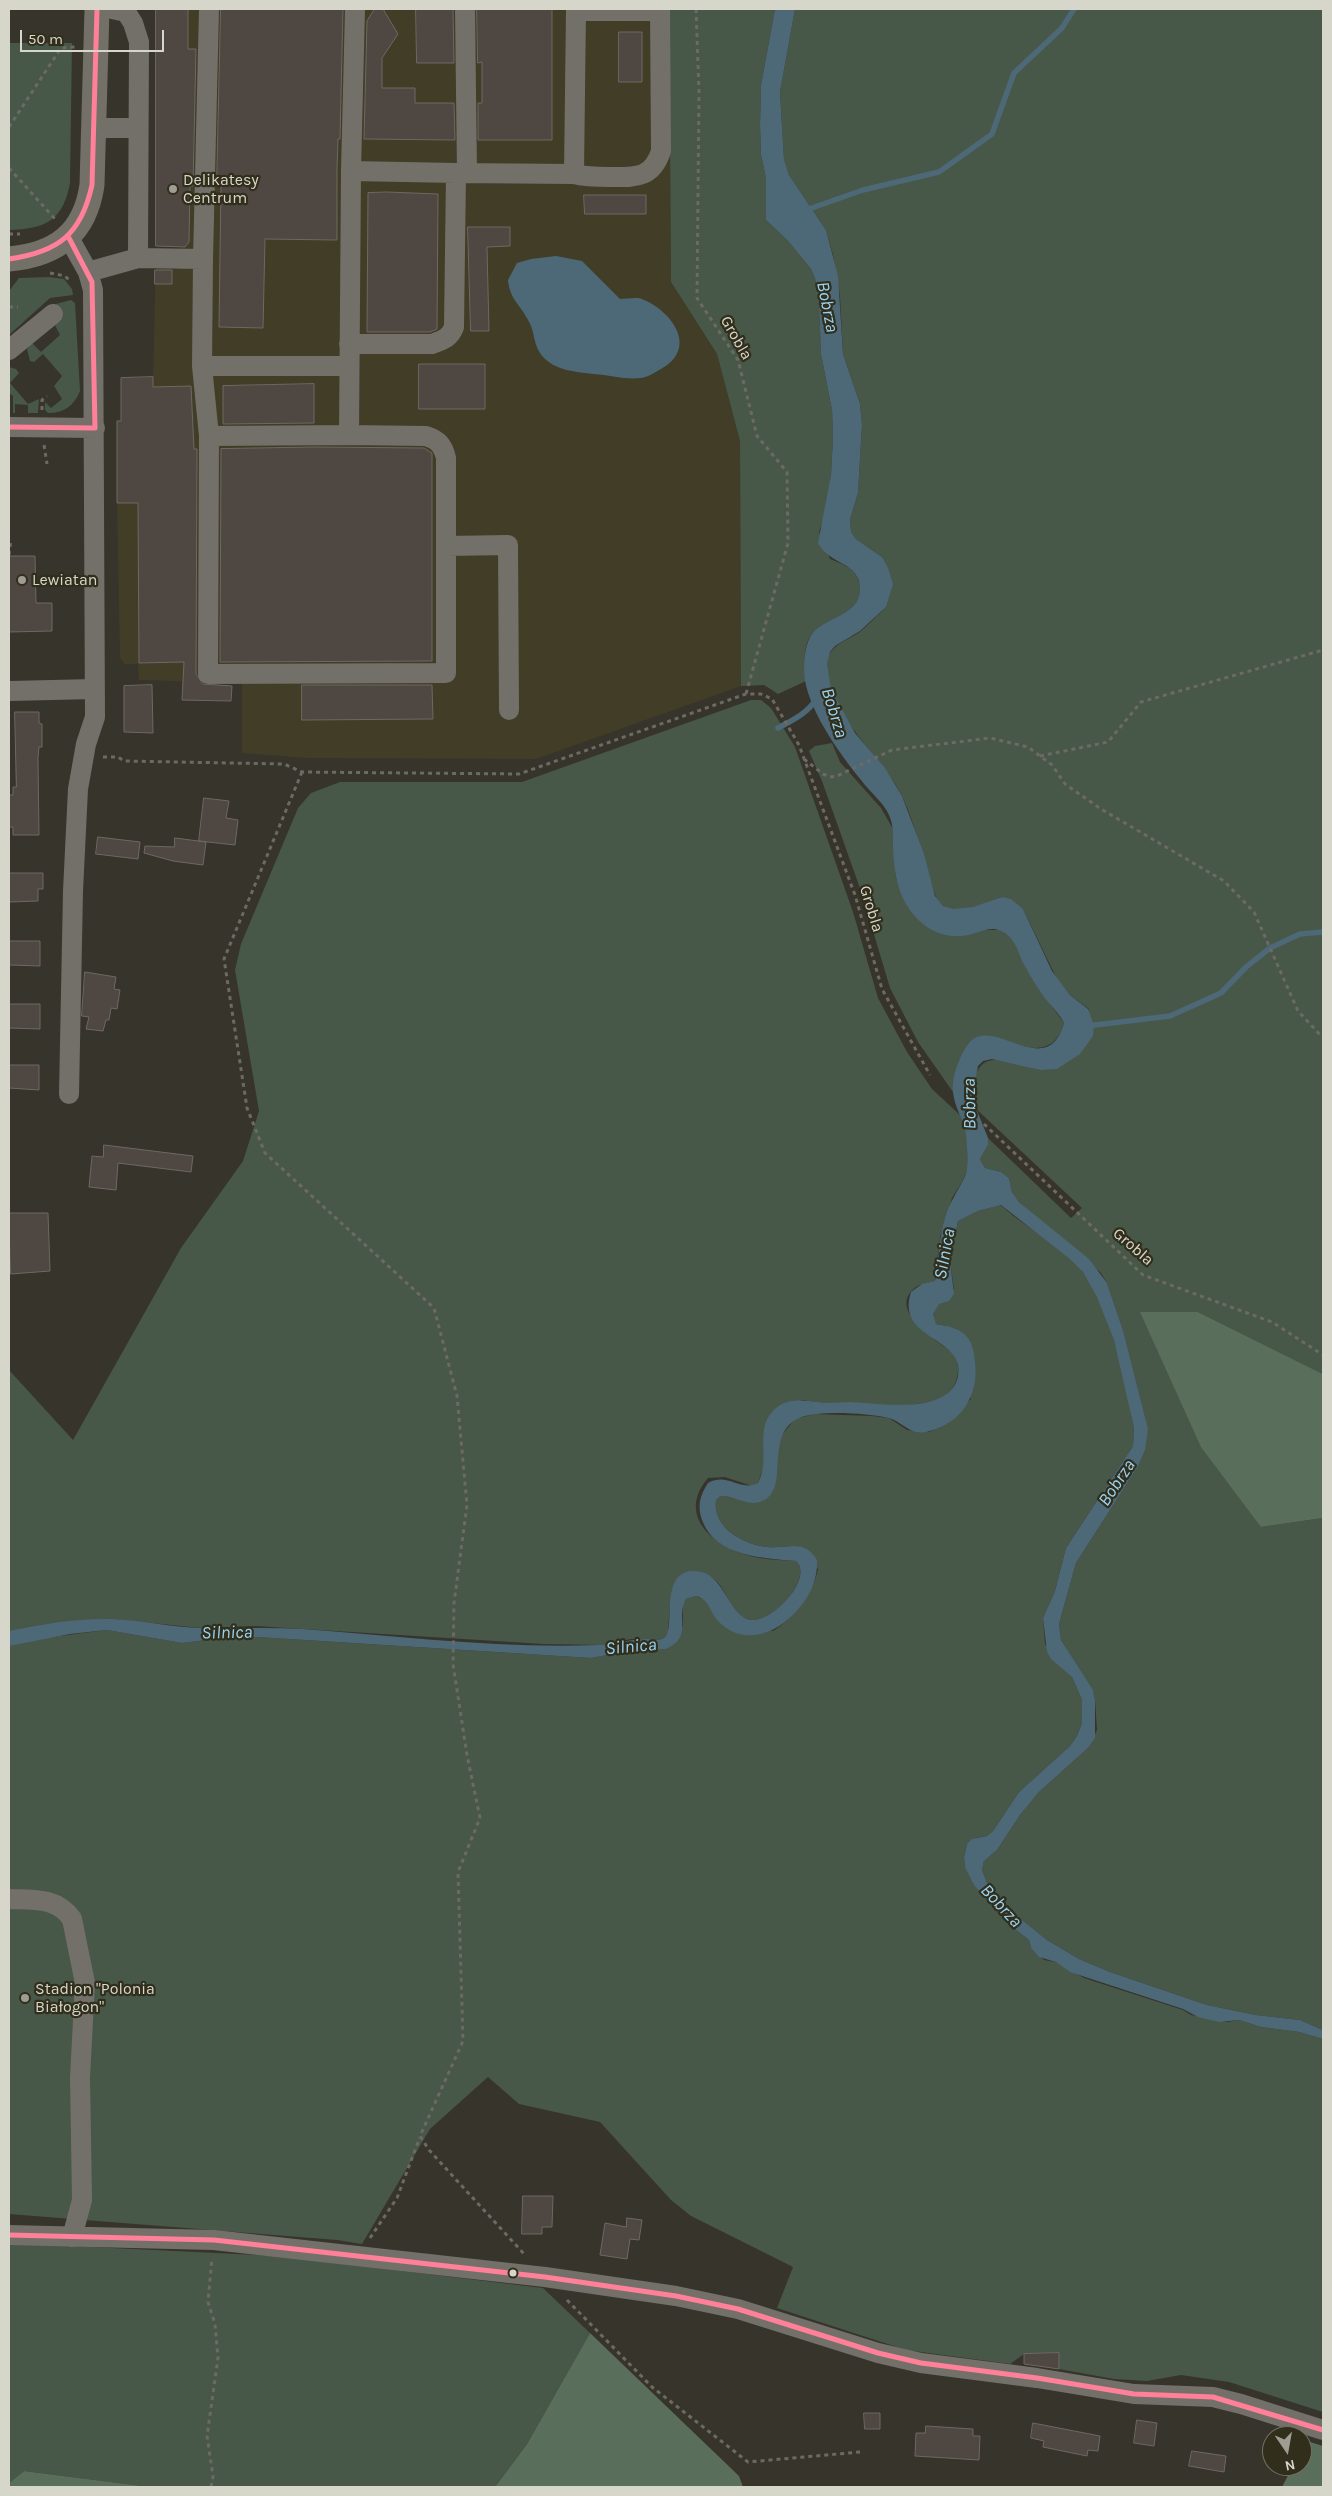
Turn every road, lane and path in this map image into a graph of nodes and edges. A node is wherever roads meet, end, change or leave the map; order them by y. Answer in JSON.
{"nodes":[{"id":1,"x":97,"y":9,"type":"edge"},
{"id":2,"x":112,"y":9,"type":"edge"},
{"id":3,"x":209,"y":9,"type":"edge"},
{"id":4,"x":355,"y":9,"type":"edge"},
{"id":5,"x":465,"y":9,"type":"edge"},
{"id":6,"x":696,"y":9,"type":"edge"},
{"id":7,"x":576,"y":10,"type":"edge"},
{"id":8,"x":660,"y":10,"type":"edge"},
{"id":9,"x":76,"y":47,"type":"dead end"},
{"id":10,"x":9,"y":127,"type":"edge"},
{"id":11,"x":93,"y":128,"type":"junction"},
{"id":12,"x":138,"y":128,"type":"junction"},
{"id":13,"x":9,"y":168,"type":"edge"},
{"id":14,"x":351,"y":171,"type":"junction"},
{"id":15,"x":461,"y":173,"type":"junction"},
{"id":16,"x":574,"y":174,"type":"junction"},
{"id":17,"x":60,"y":224,"type":"junction"},
{"id":18,"x":28,"y":233,"type":"dead end"},
{"id":19,"x":9,"y":234,"type":"edge"},
{"id":20,"x":138,"y":258,"type":"junction"},
{"id":21,"x":9,"y":259,"type":"edge"},
{"id":22,"x":204,"y":260,"type":"junction"},
{"id":23,"x":88,"y":272,"type":"junction"},
{"id":24,"x":43,"y":273,"type":"dead end"},
{"id":25,"x":72,"y":284,"type":"dead end"},
{"id":26,"x":18,"y":306,"type":"dead end"},
{"id":27,"x":9,"y":307,"type":"edge"},
{"id":28,"x":53,"y":314,"type":"dead end"},
{"id":29,"x":349,"y":344,"type":"junction"},
{"id":30,"x":9,"y":350,"type":"edge"},
{"id":31,"x":202,"y":366,"type":"junction"},
{"id":32,"x":349,"y":366,"type":"junction"},
{"id":33,"x":47,"y":396,"type":"dead end"},
{"id":34,"x":42,"y":416,"type":"dead end"},
{"id":35,"x":9,"y":427,"type":"edge"},
{"id":36,"x":95,"y":428,"type":"junction"},
{"id":37,"x":209,"y":436,"type":"junction"},
{"id":38,"x":349,"y":436,"type":"junction"},
{"id":39,"x":51,"y":442,"type":"dead end"},
{"id":40,"x":46,"y":464,"type":"dead end"},
{"id":41,"x":11,"y":540,"type":"dead end"},
{"id":42,"x":447,"y":546,"type":"junction"},
{"id":43,"x":9,"y":555,"type":"edge"},
{"id":44,"x":1323,"y":650,"type":"edge"},
{"id":45,"x":95,"y":689,"type":"junction"},
{"id":46,"x":9,"y":691,"type":"edge"},
{"id":47,"x":746,"y":694,"type":"junction"},
{"id":48,"x":509,"y":710,"type":"dead end"},
{"id":49,"x":1040,"y":756,"type":"junction"},
{"id":50,"x":83,"y":757,"type":"junction"},
{"id":51,"x":804,"y":759,"type":"junction"},
{"id":52,"x":302,"y":772,"type":"junction"},
{"id":53,"x":1323,"y":1038,"type":"edge"},
{"id":54,"x":930,"y":1075,"type":"dead end"},
{"id":55,"x":69,"y":1094,"type":"dead end"},
{"id":56,"x":984,"y":1124,"type":"dead end"},
{"id":57,"x":1323,"y":1355,"type":"edge"},
{"id":58,"x":9,"y":1899,"type":"edge"},
{"id":59,"x":420,"y":2136,"type":"junction"},
{"id":60,"x":9,"y":2235,"type":"edge"},
{"id":61,"x":72,"y":2237,"type":"junction"},
{"id":62,"x":214,"y":2240,"type":"junction"},
{"id":63,"x":358,"y":2255,"type":"junction"},
{"id":64,"x":546,"y":2277,"type":"junction"},
{"id":65,"x":1323,"y":2430,"type":"edge"},
{"id":66,"x":860,"y":2452,"type":"dead end"},
{"id":67,"x":211,"y":2487,"type":"edge"}],
"edges":[{"from":1,"to":11,"type":"main road"},
{"from":2,"to":12,"type":"street"},
{"from":3,"to":22,"type":"street"},
{"from":4,"to":14,"type":"street"},
{"from":5,"to":15,"type":"street"},
{"from":6,"to":47,"type":"path","name":"Grobla"},
{"from":7,"to":8,"type":"street"},
{"from":7,"to":16,"type":"street"},
{"from":8,"to":16,"type":"street"},
{"from":9,"to":10,"type":"path"},
{"from":11,"to":12,"type":"street"},
{"from":11,"to":17,"type":"main road"},
{"from":12,"to":20,"type":"street"},
{"from":13,"to":17,"type":"path"},
{"from":14,"to":15,"type":"street"},
{"from":14,"to":29,"type":"street"},
{"from":15,"to":16,"type":"street"},
{"from":15,"to":29,"type":"street"},
{"from":17,"to":21,"type":"main road"},
{"from":17,"to":23,"type":"street"},
{"from":18,"to":19,"type":"path"},
{"from":20,"to":22,"type":"street"},
{"from":20,"to":23,"type":"street"},
{"from":22,"to":31,"type":"street"},
{"from":23,"to":36,"type":"street"},
{"from":24,"to":25,"type":"path"},
{"from":26,"to":27,"type":"path"},
{"from":28,"to":30,"type":"street"},
{"from":29,"to":32,"type":"street"},
{"from":31,"to":32,"type":"street"},
{"from":31,"to":37,"type":"street"},
{"from":32,"to":38,"type":"street"},
{"from":33,"to":34,"type":"path"},
{"from":35,"to":36,"type":"street"},
{"from":36,"to":45,"type":"street"},
{"from":37,"to":38,"type":"street"},
{"from":37,"to":42,"type":"street"},
{"from":38,"to":42,"type":"street"},
{"from":39,"to":40,"type":"path"},
{"from":41,"to":43,"type":"path"},
{"from":42,"to":48,"type":"street"},
{"from":44,"to":49,"type":"path"},
{"from":45,"to":46,"type":"street"},
{"from":45,"to":50,"type":"street"},
{"from":47,"to":51,"type":"path","name":"Grobla"},
{"from":47,"to":52,"type":"path"},
{"from":49,"to":51,"type":"path"},
{"from":49,"to":53,"type":"path"},
{"from":50,"to":52,"type":"path"},
{"from":50,"to":55,"type":"street"},
{"from":51,"to":54,"type":"path","name":"Grobla"},
{"from":52,"to":59,"type":"path"},
{"from":56,"to":57,"type":"path","name":"Grobla"},
{"from":58,"to":61,"type":"street"},
{"from":59,"to":63,"type":"path"},
{"from":59,"to":64,"type":"path"},
{"from":60,"to":61,"type":"street"},
{"from":61,"to":62,"type":"street"},
{"from":62,"to":63,"type":"street"},
{"from":62,"to":67,"type":"path"},
{"from":63,"to":64,"type":"street"},
{"from":64,"to":65,"type":"street"},
{"from":64,"to":66,"type":"path"}]}
